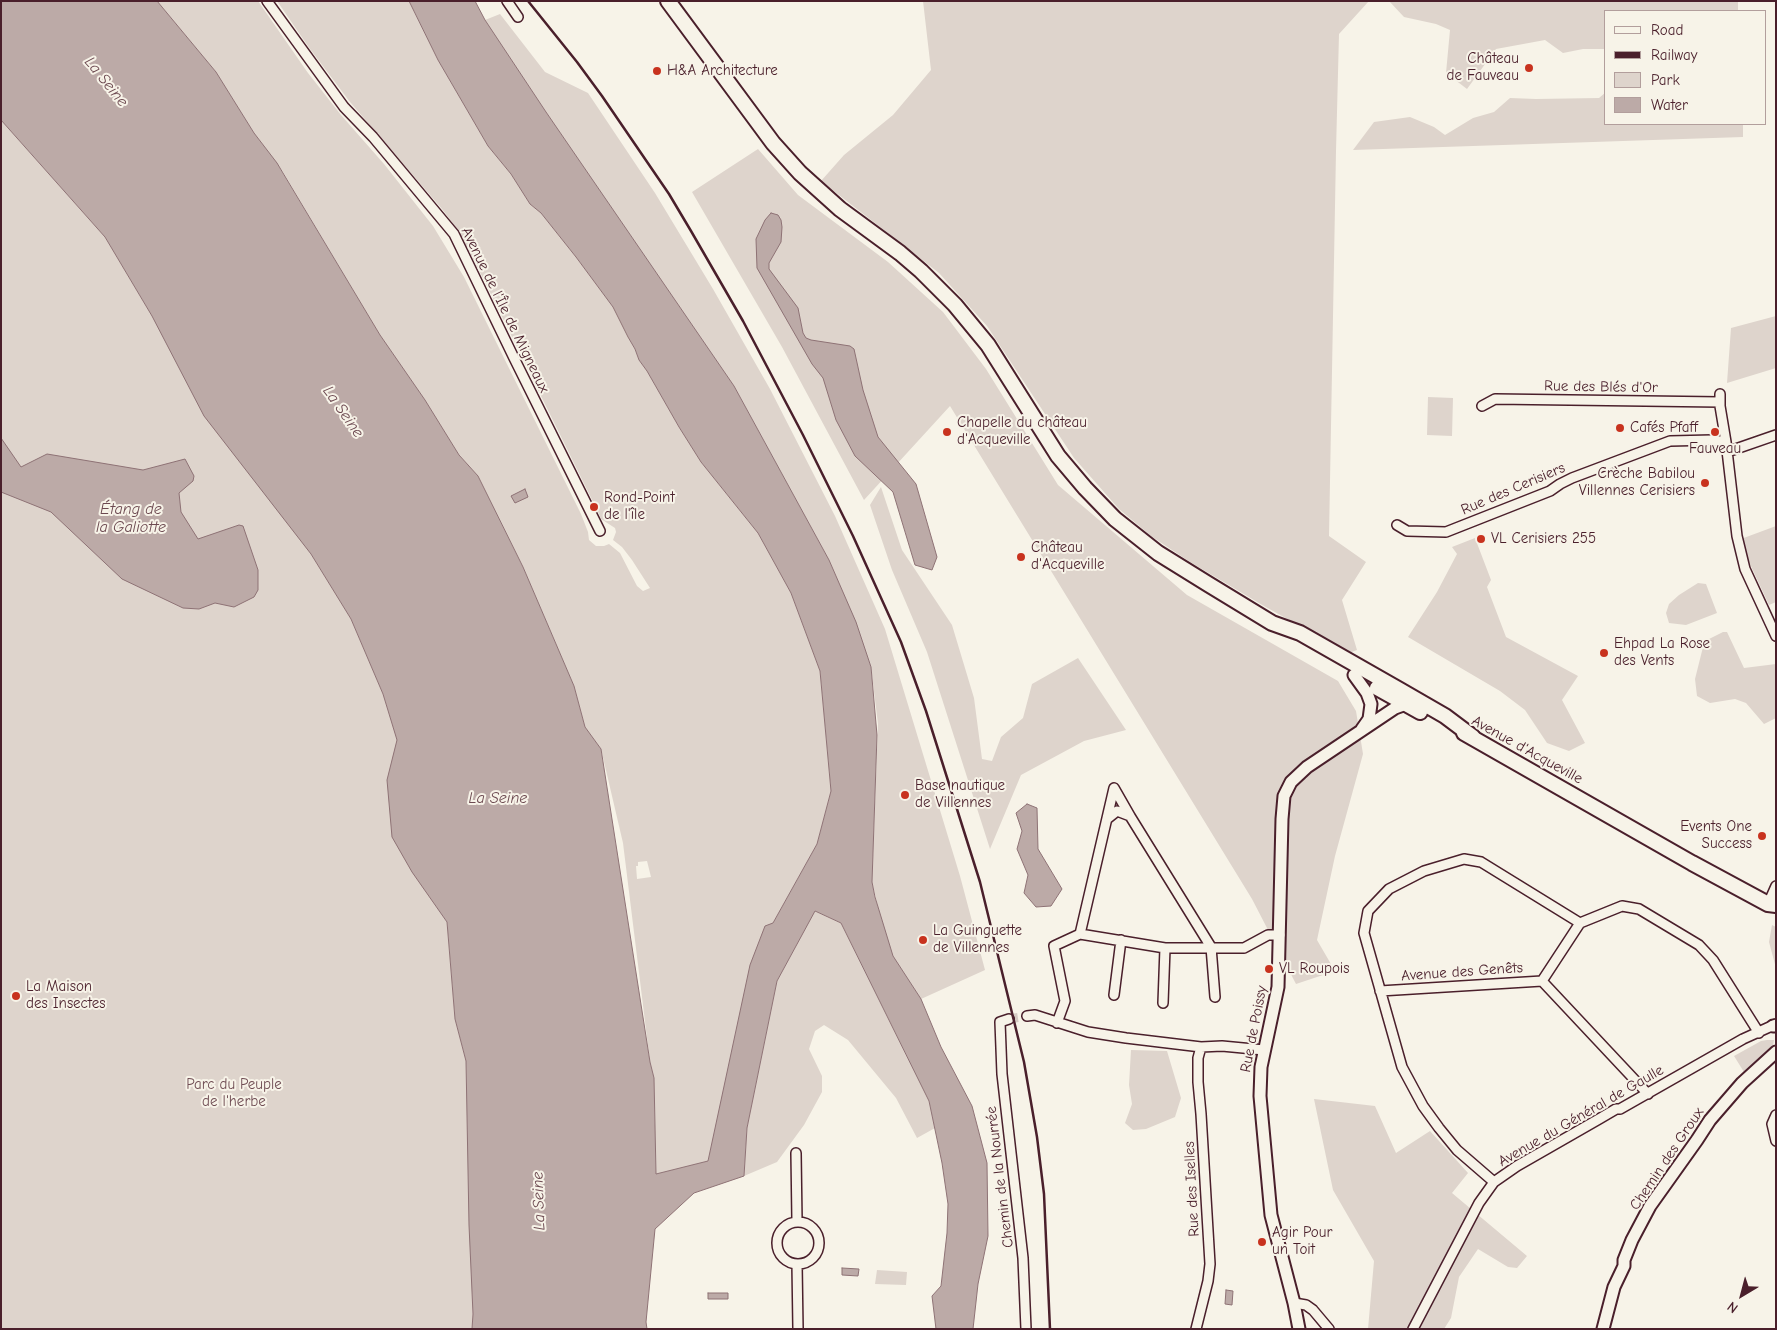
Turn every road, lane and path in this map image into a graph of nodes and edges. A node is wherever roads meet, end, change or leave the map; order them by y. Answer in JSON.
{"nodes":[{"id":1,"x":267,"y":1,"type":"edge"},
{"id":2,"x":507,"y":1,"type":"edge"},
{"id":3,"x":667,"y":1,"type":"edge"},
{"id":4,"x":518,"y":17,"type":"dead end"},
{"id":5,"x":1482,"y":406,"type":"dead end"},
{"id":6,"x":1776,"y":435,"type":"edge"},
{"id":7,"x":1726,"y":442,"type":"junction"},
{"id":8,"x":1727,"y":452,"type":"junction"},
{"id":9,"x":1397,"y":525,"type":"dead end"},
{"id":10,"x":600,"y":530,"type":"dead end"},
{"id":11,"x":1272,"y":623,"type":"junction"},
{"id":12,"x":1776,"y":636,"type":"edge"},
{"id":13,"x":1354,"y":675,"type":"junction"},
{"id":14,"x":1386,"y":685,"type":"junction"},
{"id":15,"x":1371,"y":704,"type":"junction"},
{"id":16,"x":1406,"y":704,"type":"junction"},
{"id":17,"x":1380,"y":718,"type":"junction"},
{"id":18,"x":1362,"y":729,"type":"junction"},
{"id":19,"x":1472,"y":737,"type":"junction"},
{"id":20,"x":1130,"y":816,"type":"junction"},
{"id":21,"x":1107,"y":819,"type":"junction"},
{"id":22,"x":1776,"y":886,"type":"edge"},
{"id":23,"x":1773,"y":907,"type":"edge"},
{"id":24,"x":1580,"y":923,"type":"junction"},
{"id":25,"x":1080,"y":934,"type":"junction"},
{"id":26,"x":1280,"y":935,"type":"junction"},
{"id":27,"x":1121,"y":940,"type":"junction"},
{"id":28,"x":1211,"y":947,"type":"junction"},
{"id":29,"x":1165,"y":948,"type":"junction"},
{"id":30,"x":1542,"y":981,"type":"junction"},
{"id":31,"x":1380,"y":991,"type":"junction"},
{"id":32,"x":1114,"y":995,"type":"dead end"},
{"id":33,"x":1215,"y":997,"type":"dead end"},
{"id":34,"x":1164,"y":1003,"type":"dead end"},
{"id":35,"x":1027,"y":1016,"type":"tunnel mouth"},
{"id":36,"x":1009,"y":1019,"type":"dead end"},
{"id":37,"x":1057,"y":1023,"type":"junction"},
{"id":38,"x":1775,"y":1025,"type":"edge"},
{"id":39,"x":1759,"y":1033,"type":"junction"},
{"id":40,"x":1201,"y":1048,"type":"junction"},
{"id":41,"x":1264,"y":1050,"type":"junction"},
{"id":42,"x":1776,"y":1052,"type":"edge"},
{"id":43,"x":1648,"y":1094,"type":"junction"},
{"id":44,"x":1776,"y":1115,"type":"edge"},
{"id":45,"x":1776,"y":1141,"type":"edge"},
{"id":46,"x":796,"y":1153,"type":"dead end"},
{"id":47,"x":1494,"y":1182,"type":"junction"},
{"id":48,"x":797,"y":1221,"type":"junction"},
{"id":49,"x":797,"y":1264,"type":"junction"},
{"id":50,"x":1294,"y":1303,"type":"junction"},
{"id":51,"x":798,"y":1329,"type":"edge"},
{"id":52,"x":1026,"y":1329,"type":"edge"},
{"id":53,"x":1196,"y":1329,"type":"edge"},
{"id":54,"x":1298,"y":1329,"type":"edge"},
{"id":55,"x":1329,"y":1329,"type":"edge"},
{"id":56,"x":1413,"y":1329,"type":"edge"},
{"id":57,"x":1603,"y":1329,"type":"edge"}],
"edges":[{"from":1,"to":10,"type":"street","name":"Avenue de l'Île de Migneaux"},
{"from":2,"to":4,"type":"street"},
{"from":3,"to":11,"type":"main road"},
{"from":5,"to":7,"type":"street","name":"Rue des Blés d'Or"},
{"from":6,"to":8,"type":"street"},
{"from":7,"to":8,"type":"street"},
{"from":7,"to":9,"type":"street","name":"Rue des Cerisiers"},
{"from":8,"to":12,"type":"street"},
{"from":11,"to":13,"type":"main road","name":"Avenue d'Acqueville"},
{"from":11,"to":14,"type":"main road"},
{"from":13,"to":14,"type":"main road","name":"Avenue d'Acqueville"},
{"from":13,"to":15,"type":"street"},
{"from":14,"to":15,"type":"street"},
{"from":14,"to":16,"type":"main road","name":"Avenue d'Acqueville"},
{"from":14,"to":17,"type":"street"},
{"from":14,"to":19,"type":"main road"},
{"from":15,"to":18,"type":"street"},
{"from":16,"to":17,"type":"street","name":"Rue de Poissy"},
{"from":16,"to":19,"type":"main road","name":"Avenue d'Acqueville"},
{"from":17,"to":18,"type":"street","name":"Rue de Poissy"},
{"from":18,"to":26,"type":"street","name":"Rue de Poissy"},
{"from":19,"to":23,"type":"main road","name":"Avenue d'Acqueville"},
{"from":20,"to":21,"type":"street"},
{"from":20,"to":21,"type":"street"},
{"from":20,"to":28,"type":"street"},
{"from":21,"to":25,"type":"street"},
{"from":22,"to":23,"type":"street"},
{"from":24,"to":30,"type":"street"},
{"from":24,"to":31,"type":"street"},
{"from":24,"to":39,"type":"street"},
{"from":25,"to":27,"type":"street"},
{"from":25,"to":37,"type":"street"},
{"from":26,"to":28,"type":"street"},
{"from":26,"to":41,"type":"street","name":"Rue de Poissy"},
{"from":27,"to":29,"type":"street"},
{"from":27,"to":32,"type":"street"},
{"from":28,"to":29,"type":"street"},
{"from":28,"to":33,"type":"street"},
{"from":29,"to":34,"type":"street"},
{"from":30,"to":31,"type":"street","name":"Avenue des Genêts"},
{"from":30,"to":43,"type":"street","name":"Avenue des Genêts"},
{"from":31,"to":47,"type":"street"},
{"from":35,"to":37,"type":"street"},
{"from":36,"to":52,"type":"street","name":"Chemin de la Nourrée"},
{"from":37,"to":40,"type":"street"},
{"from":38,"to":39,"type":"street","name":"Avenue du Général de Gaulle"},
{"from":39,"to":43,"type":"street","name":"Avenue du Général de Gaulle"},
{"from":40,"to":41,"type":"street"},
{"from":40,"to":53,"type":"street","name":"Rue des Iselles"},
{"from":41,"to":50,"type":"street","name":"Rue de Poissy"},
{"from":42,"to":57,"type":"street","name":"Chemin des Groux"},
{"from":43,"to":47,"type":"street","name":"Avenue du Général de Gaulle"},
{"from":44,"to":45,"type":"street"},
{"from":46,"to":48,"type":"street"},
{"from":47,"to":56,"type":"street","name":"Avenue du Général de Gaulle"},
{"from":48,"to":49,"type":"street"},
{"from":48,"to":49,"type":"street"},
{"from":49,"to":51,"type":"street"},
{"from":50,"to":54,"type":"street","name":"Rue de Poissy"},
{"from":50,"to":55,"type":"street"}]}
